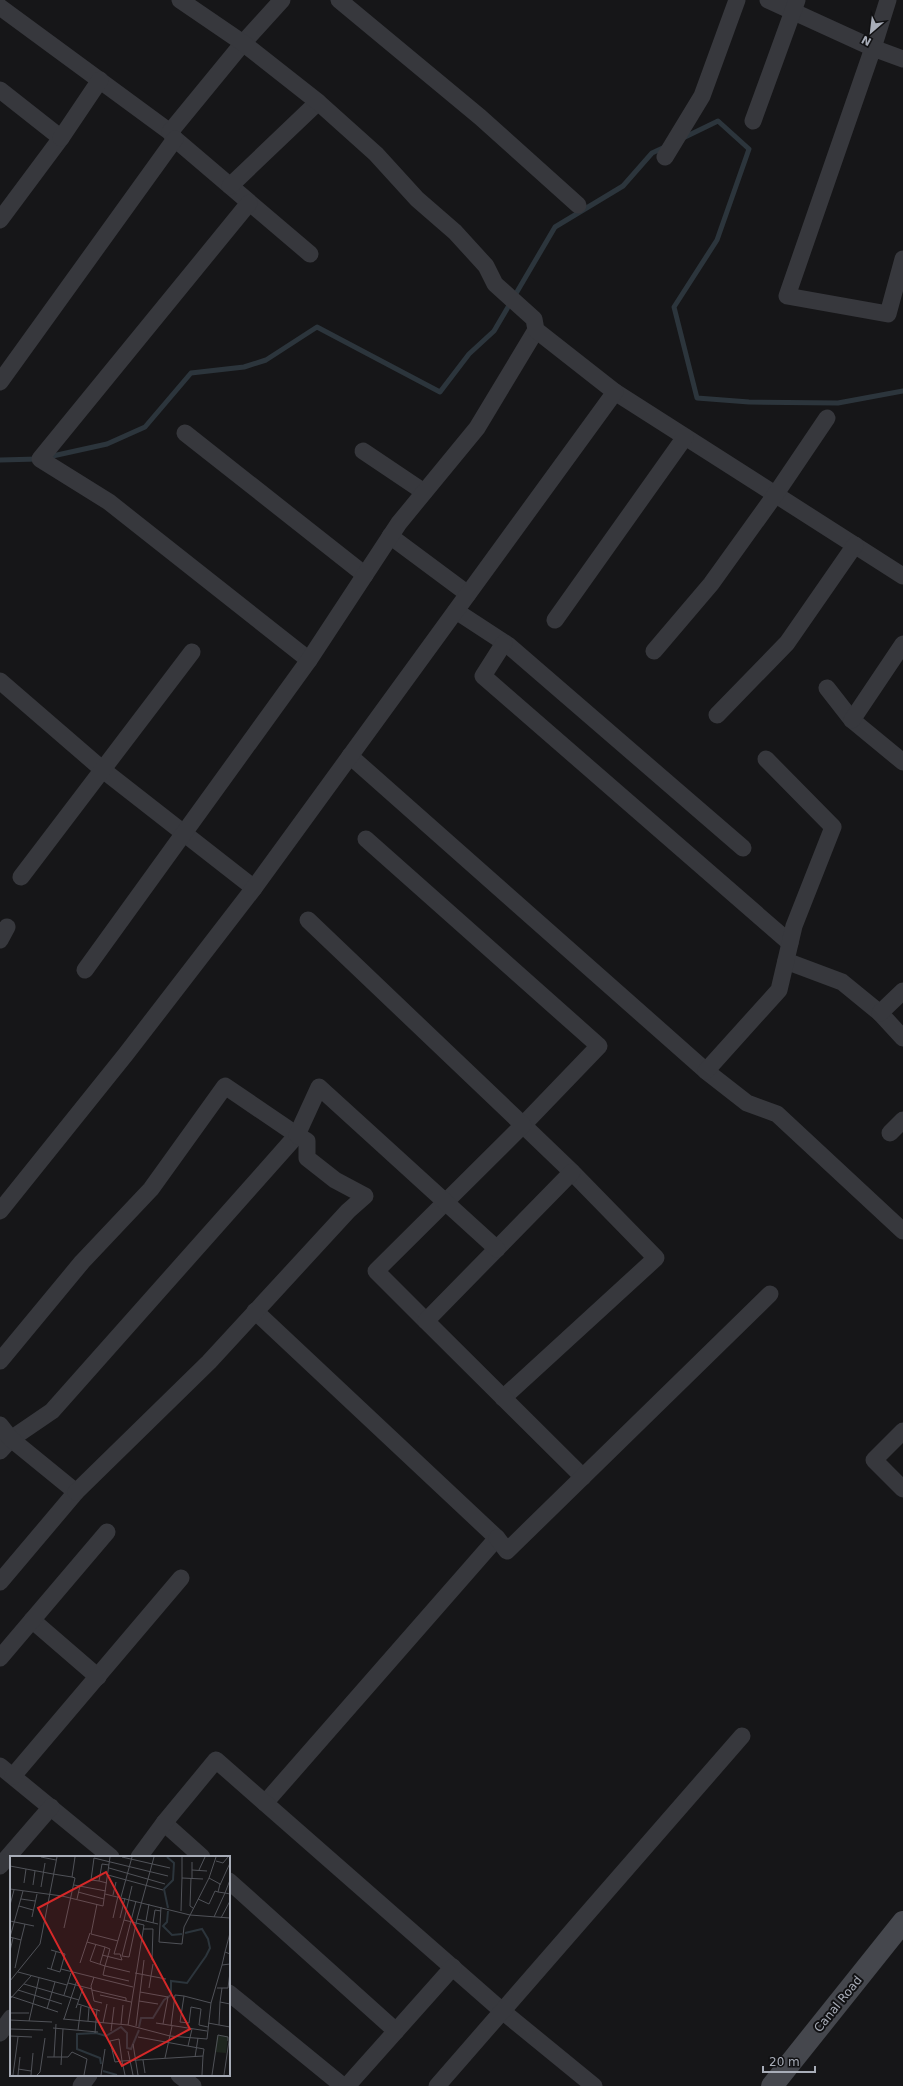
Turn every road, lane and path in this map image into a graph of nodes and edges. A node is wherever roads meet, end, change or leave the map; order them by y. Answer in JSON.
{"nodes":[{"id":1,"x":180,"y":0,"type":"edge"},
{"id":2,"x":282,"y":0,"type":"edge"},
{"id":3,"x":339,"y":0,"type":"edge"},
{"id":4,"x":737,"y":0,"type":"edge"},
{"id":5,"x":768,"y":0,"type":"edge"},
{"id":6,"x":888,"y":0,"type":"edge"},
{"id":7,"x":795,"y":6,"type":"edge"},
{"id":8,"x":0,"y":7,"type":"edge"},
{"id":9,"x":243,"y":43,"type":"junction"},
{"id":10,"x":873,"y":48,"type":"junction"},
{"id":11,"x":903,"y":59,"type":"edge"},
{"id":12,"x":100,"y":80,"type":"junction"},
{"id":13,"x":0,"y":90,"type":"edge"},
{"id":14,"x":318,"y":102,"type":"junction"},
{"id":15,"x":753,"y":121,"type":"dead end"},
{"id":16,"x":172,"y":136,"type":"junction"},
{"id":17,"x":60,"y":138,"type":"junction"},
{"id":18,"x":665,"y":157,"type":"dead end"},
{"id":19,"x":230,"y":186,"type":"junction"},
{"id":20,"x":249,"y":202,"type":"junction"},
{"id":21,"x":578,"y":205,"type":"dead end"},
{"id":22,"x":0,"y":220,"type":"edge"},
{"id":23,"x":310,"y":254,"type":"dead end"},
{"id":24,"x":903,"y":259,"type":"edge"},
{"id":25,"x":535,"y":325,"type":"junction"},
{"id":26,"x":0,"y":382,"type":"edge"},
{"id":27,"x":615,"y":392,"type":"junction"},
{"id":28,"x":827,"y":418,"type":"dead end"},
{"id":29,"x":184,"y":433,"type":"dead end"},
{"id":30,"x":686,"y":437,"type":"junction"},
{"id":31,"x":363,"y":451,"type":"dead end"},
{"id":32,"x":424,"y":492,"type":"junction"},
{"id":33,"x":775,"y":495,"type":"junction"},
{"id":34,"x":390,"y":536,"type":"junction"},
{"id":35,"x":855,"y":545,"type":"junction"},
{"id":36,"x":365,"y":575,"type":"junction"},
{"id":37,"x":903,"y":576,"type":"edge"},
{"id":38,"x":468,"y":594,"type":"junction"},
{"id":39,"x":456,"y":611,"type":"junction"},
{"id":40,"x":555,"y":620,"type":"dead end"},
{"id":41,"x":504,"y":643,"type":"junction"},
{"id":42,"x":903,"y":644,"type":"edge"},
{"id":43,"x":654,"y":651,"type":"dead end"},
{"id":44,"x":192,"y":652,"type":"dead end"},
{"id":45,"x":309,"y":660,"type":"junction"},
{"id":46,"x":0,"y":681,"type":"edge"},
{"id":47,"x":827,"y":688,"type":"dead end"},
{"id":48,"x":717,"y":715,"type":"dead end"},
{"id":49,"x":852,"y":720,"type":"junction"},
{"id":50,"x":350,"y":756,"type":"junction"},
{"id":51,"x":766,"y":759,"type":"dead end"},
{"id":52,"x":903,"y":762,"type":"edge"},
{"id":53,"x":103,"y":770,"type":"junction"},
{"id":54,"x":185,"y":834,"type":"junction"},
{"id":55,"x":366,"y":839,"type":"dead end"},
{"id":56,"x":743,"y":848,"type":"dead end"},
{"id":57,"x":21,"y":877,"type":"dead end"},
{"id":58,"x":254,"y":888,"type":"junction"},
{"id":59,"x":308,"y":920,"type":"dead end"},
{"id":60,"x":790,"y":943,"type":"junction"},
{"id":61,"x":786,"y":962,"type":"junction"},
{"id":62,"x":85,"y":970,"type":"dead end"},
{"id":63,"x":903,"y":991,"type":"edge"},
{"id":64,"x":880,"y":1013,"type":"junction"},
{"id":65,"x":903,"y":1038,"type":"edge"},
{"id":66,"x":706,"y":1071,"type":"junction"},
{"id":67,"x":903,"y":1120,"type":"edge"},
{"id":68,"x":523,"y":1125,"type":"junction"},
{"id":69,"x":890,"y":1133,"type":"dead end"},
{"id":70,"x":297,"y":1135,"type":"junction"},
{"id":71,"x":572,"y":1172,"type":"junction"},
{"id":72,"x":446,"y":1202,"type":"junction"},
{"id":73,"x":0,"y":1211,"type":"edge"},
{"id":74,"x":903,"y":1231,"type":"edge"},
{"id":75,"x":497,"y":1249,"type":"junction"},
{"id":76,"x":770,"y":1294,"type":"dead end"},
{"id":77,"x":255,"y":1311,"type":"junction"},
{"id":78,"x":426,"y":1321,"type":"junction"},
{"id":79,"x":0,"y":1361,"type":"edge"},
{"id":80,"x":503,"y":1398,"type":"junction"},
{"id":81,"x":0,"y":1425,"type":"edge"},
{"id":82,"x":903,"y":1431,"type":"edge"},
{"id":83,"x":11,"y":1439,"type":"junction"},
{"id":84,"x":0,"y":1452,"type":"edge"},
{"id":85,"x":583,"y":1477,"type":"junction"},
{"id":86,"x":903,"y":1489,"type":"edge"},
{"id":87,"x":76,"y":1492,"type":"junction"},
{"id":88,"x":107,"y":1532,"type":"dead end"},
{"id":89,"x":497,"y":1538,"type":"junction"},
{"id":90,"x":181,"y":1578,"type":"dead end"},
{"id":91,"x":0,"y":1582,"type":"edge"},
{"id":92,"x":32,"y":1620,"type":"junction"},
{"id":93,"x":0,"y":1658,"type":"edge"},
{"id":94,"x":98,"y":1676,"type":"junction"},
{"id":95,"x":742,"y":1736,"type":"dead end"},
{"id":96,"x":6,"y":1771,"type":"edge"},
{"id":97,"x":265,"y":1803,"type":"junction"},
{"id":98,"x":51,"y":1807,"type":"junction"},
{"id":99,"x":164,"y":1823,"type":"junction"},
{"id":100,"x":110,"y":1856,"type":"edge"},
{"id":101,"x":140,"y":1856,"type":"edge"},
{"id":102,"x":201,"y":1856,"type":"edge"},
{"id":103,"x":0,"y":1866,"type":"edge"},
{"id":104,"x":230,"y":1883,"type":"edge"},
{"id":105,"x":903,"y":1922,"type":"edge"},
{"id":106,"x":453,"y":1967,"type":"junction"},
{"id":107,"x":230,"y":1994,"type":"edge"},
{"id":108,"x":502,"y":2010,"type":"junction"},
{"id":109,"x":10,"y":2019,"type":"edge"},
{"id":110,"x":396,"y":2031,"type":"junction"},
{"id":111,"x":0,"y":2033,"type":"edge"},
{"id":112,"x":88,"y":2076,"type":"edge"},
{"id":113,"x":179,"y":2076,"type":"edge"},
{"id":114,"x":81,"y":2086,"type":"edge"},
{"id":115,"x":193,"y":2086,"type":"edge"},
{"id":116,"x":343,"y":2086,"type":"edge"},
{"id":117,"x":347,"y":2086,"type":"edge"},
{"id":118,"x":437,"y":2086,"type":"edge"},
{"id":119,"x":594,"y":2086,"type":"edge"},
{"id":120,"x":772,"y":2086,"type":"edge"}],
"edges":[{"from":1,"to":9,"type":"street"},
{"from":2,"to":9,"type":"street"},
{"from":3,"to":21,"type":"street"},
{"from":4,"to":18,"type":"street"},
{"from":5,"to":7,"type":"street"},
{"from":6,"to":10,"type":"street"},
{"from":7,"to":10,"type":"street"},
{"from":7,"to":15,"type":"street"},
{"from":8,"to":12,"type":"street"},
{"from":9,"to":14,"type":"street"},
{"from":9,"to":16,"type":"street"},
{"from":10,"to":11,"type":"street"},
{"from":10,"to":24,"type":"street"},
{"from":12,"to":16,"type":"street"},
{"from":12,"to":17,"type":"street"},
{"from":13,"to":17,"type":"street"},
{"from":14,"to":19,"type":"street"},
{"from":14,"to":25,"type":"street"},
{"from":16,"to":19,"type":"street"},
{"from":16,"to":26,"type":"street"},
{"from":17,"to":22,"type":"street"},
{"from":19,"to":20,"type":"street"},
{"from":20,"to":23,"type":"street"},
{"from":20,"to":45,"type":"street"},
{"from":25,"to":27,"type":"street"},
{"from":25,"to":32,"type":"street"},
{"from":27,"to":30,"type":"street"},
{"from":27,"to":38,"type":"street"},
{"from":28,"to":33,"type":"street"},
{"from":29,"to":36,"type":"street"},
{"from":30,"to":33,"type":"street"},
{"from":30,"to":40,"type":"street"},
{"from":31,"to":32,"type":"street"},
{"from":32,"to":34,"type":"street"},
{"from":33,"to":35,"type":"street"},
{"from":33,"to":43,"type":"street"},
{"from":34,"to":36,"type":"street"},
{"from":34,"to":38,"type":"street"},
{"from":35,"to":37,"type":"street"},
{"from":35,"to":48,"type":"street"},
{"from":36,"to":45,"type":"street"},
{"from":38,"to":39,"type":"street"},
{"from":39,"to":41,"type":"street"},
{"from":39,"to":50,"type":"street"},
{"from":41,"to":56,"type":"street"},
{"from":41,"to":60,"type":"street"},
{"from":42,"to":49,"type":"street"},
{"from":44,"to":53,"type":"street"},
{"from":45,"to":54,"type":"street"},
{"from":46,"to":53,"type":"street"},
{"from":47,"to":49,"type":"street"},
{"from":49,"to":52,"type":"street"},
{"from":50,"to":58,"type":"street"},
{"from":50,"to":66,"type":"street"},
{"from":51,"to":60,"type":"street"},
{"from":53,"to":54,"type":"street"},
{"from":53,"to":57,"type":"street"},
{"from":54,"to":58,"type":"street"},
{"from":54,"to":62,"type":"street"},
{"from":55,"to":68,"type":"street"},
{"from":58,"to":73,"type":"street"},
{"from":59,"to":68,"type":"street"},
{"from":60,"to":61,"type":"street"},
{"from":61,"to":64,"type":"street"},
{"from":61,"to":66,"type":"street"},
{"from":63,"to":64,"type":"street"},
{"from":64,"to":65,"type":"street"},
{"from":66,"to":74,"type":"street"},
{"from":67,"to":69,"type":"street"},
{"from":68,"to":71,"type":"street"},
{"from":68,"to":72,"type":"street"},
{"from":70,"to":72,"type":"street"},
{"from":70,"to":77,"type":"street"},
{"from":70,"to":79,"type":"street"},
{"from":70,"to":83,"type":"street"},
{"from":71,"to":75,"type":"street"},
{"from":71,"to":80,"type":"street"},
{"from":72,"to":75,"type":"street"},
{"from":72,"to":78,"type":"street"},
{"from":75,"to":78,"type":"street"},
{"from":76,"to":85,"type":"street"},
{"from":77,"to":87,"type":"street"},
{"from":77,"to":89,"type":"street"},
{"from":78,"to":80,"type":"street"},
{"from":80,"to":85,"type":"street"},
{"from":81,"to":83,"type":"street"},
{"from":82,"to":86,"type":"street"},
{"from":83,"to":84,"type":"street"},
{"from":83,"to":87,"type":"street"},
{"from":85,"to":89,"type":"street"},
{"from":87,"to":91,"type":"street"},
{"from":88,"to":92,"type":"street"},
{"from":89,"to":97,"type":"street"},
{"from":90,"to":94,"type":"street"},
{"from":92,"to":93,"type":"street"},
{"from":92,"to":94,"type":"street"},
{"from":94,"to":96,"type":"street"},
{"from":95,"to":108,"type":"street"},
{"from":96,"to":98,"type":"street"},
{"from":97,"to":99,"type":"street"},
{"from":97,"to":106,"type":"street"},
{"from":98,"to":100,"type":"street"},
{"from":98,"to":103,"type":"street"},
{"from":99,"to":101,"type":"street"},
{"from":99,"to":102,"type":"street"},
{"from":104,"to":110,"type":"street"},
{"from":105,"to":120,"type":"street","name":"Canal Road"},
{"from":106,"to":108,"type":"street"},
{"from":106,"to":110,"type":"street"},
{"from":107,"to":116,"type":"street"},
{"from":108,"to":118,"type":"street"},
{"from":108,"to":119,"type":"street"},
{"from":109,"to":111,"type":"street"},
{"from":110,"to":117,"type":"street"},
{"from":112,"to":114,"type":"street"},
{"from":113,"to":115,"type":"street"}]}
